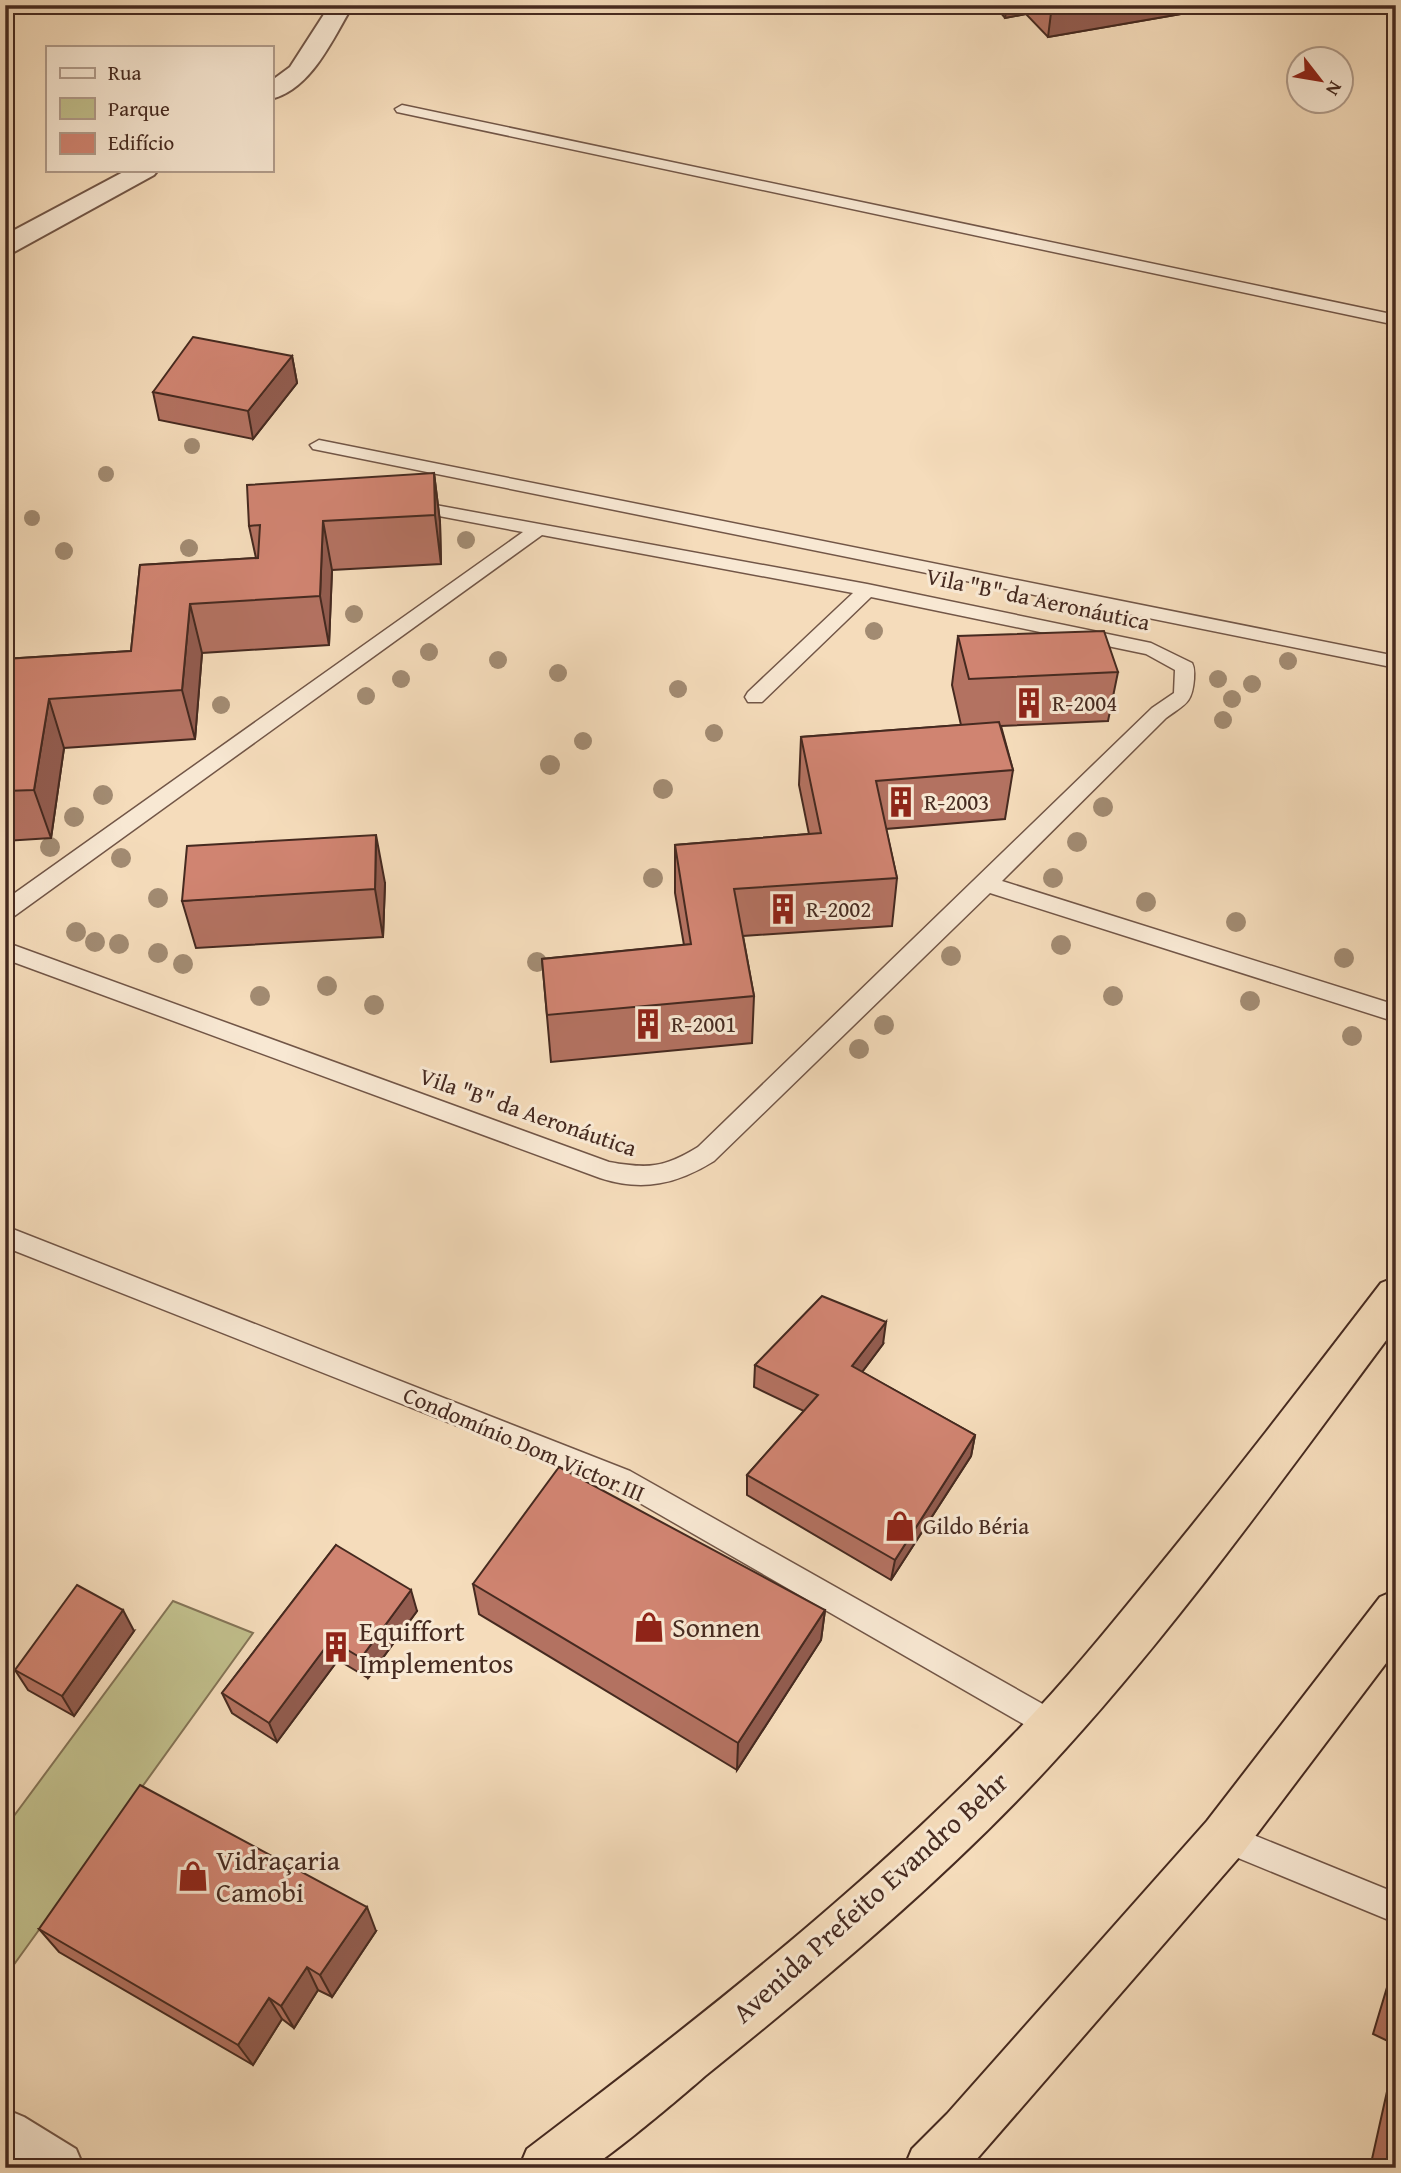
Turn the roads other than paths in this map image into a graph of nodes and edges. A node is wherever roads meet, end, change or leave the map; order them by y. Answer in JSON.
{"nodes":[{"id":1,"x":342,"y":5,"type":"edge"},
{"id":2,"x":273,"y":91,"type":"edge"},
{"id":3,"x":402,"y":109,"type":"dead end"},
{"id":4,"x":141,"y":172,"type":"edge"},
{"id":5,"x":5,"y":246,"type":"edge"},
{"id":6,"x":1396,"y":320,"type":"edge"},
{"id":7,"x":320,"y":445,"type":"dead end"},
{"id":8,"x":394,"y":502,"type":"edge"},
{"id":9,"x":538,"y":530,"type":"junction"},
{"id":10,"x":867,"y":590,"type":"junction"},
{"id":11,"x":1396,"y":662,"type":"edge"},
{"id":12,"x":755,"y":697,"type":"dead end"},
{"id":13,"x":986,"y":884,"type":"junction"},
{"id":14,"x":5,"y":911,"type":"edge"},
{"id":15,"x":5,"y":950,"type":"edge"},
{"id":16,"x":1396,"y":1014,"type":"edge"},
{"id":17,"x":5,"y":1236,"type":"edge"},
{"id":18,"x":1396,"y":1295,"type":"edge"},
{"id":19,"x":1391,"y":1628,"type":"edge"},
{"id":20,"x":1054,"y":1726,"type":"junction"},
{"id":21,"x":1224,"y":1838,"type":"junction"},
{"id":22,"x":1396,"y":1908,"type":"edge"},
{"id":23,"x":5,"y":2136,"type":"edge"},
{"id":24,"x":57,"y":2168,"type":"edge"},
{"id":25,"x":546,"y":2168,"type":"edge"},
{"id":26,"x":932,"y":2168,"type":"edge"}],
"edges":[{"from":1,"to":2,"type":"street"},
{"from":3,"to":6,"type":"lane"},
{"from":4,"to":5,"type":"street"},
{"from":7,"to":11,"type":"lane"},
{"from":8,"to":9,"type":"lane","name":"Vila \"B\" da Aeronáutica"},
{"from":9,"to":10,"type":"lane","name":"Vila \"B\" da Aeronáutica"},
{"from":9,"to":14,"type":"lane"},
{"from":10,"to":12,"type":"lane"},
{"from":10,"to":13,"type":"lane","name":"Vila \"B\" da Aeronáutica"},
{"from":13,"to":15,"type":"lane","name":"Vila \"B\" da Aeronáutica"},
{"from":13,"to":16,"type":"lane"},
{"from":17,"to":20,"type":"lane","name":"Condomínio Dom Victor III"},
{"from":18,"to":20,"type":"highway","name":"Avenida Prefeito Evandro Behr"},
{"from":19,"to":21,"type":"highway"},
{"from":20,"to":25,"type":"highway","name":"Avenida Prefeito Evandro Behr"},
{"from":21,"to":22,"type":"lane"},
{"from":21,"to":26,"type":"highway"},
{"from":23,"to":24,"type":"street"}]}
